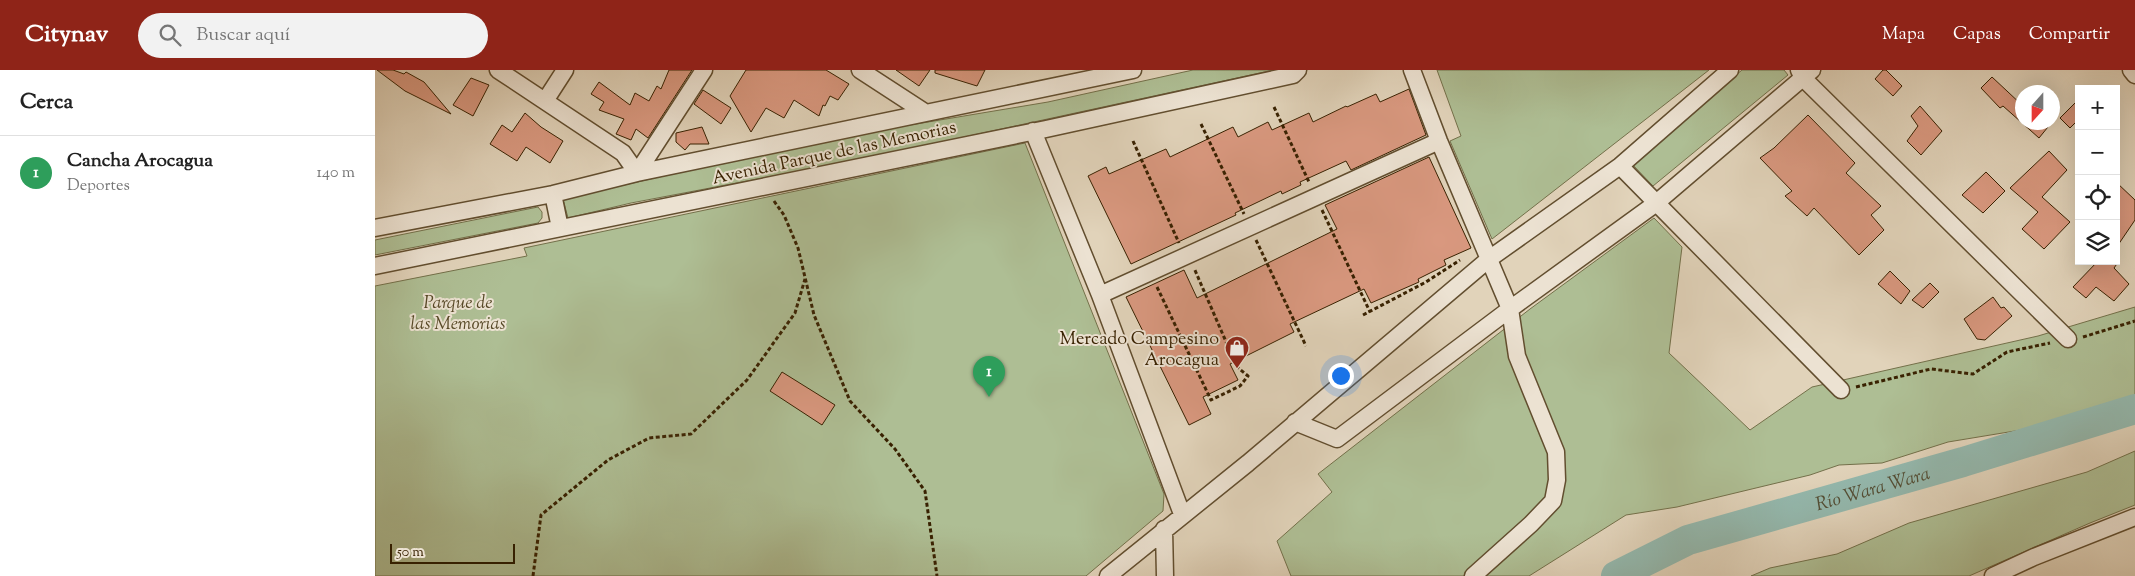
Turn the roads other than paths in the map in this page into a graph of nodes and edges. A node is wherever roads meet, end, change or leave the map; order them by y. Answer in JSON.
{"nodes":[{"id":1,"x":498,"y":70,"type":"edge"},
{"id":2,"x":565,"y":70,"type":"edge"},
{"id":3,"x":704,"y":70,"type":"edge"},
{"id":4,"x":860,"y":70,"type":"edge"},
{"id":5,"x":1133,"y":70,"type":"edge"},
{"id":6,"x":1298,"y":70,"type":"edge"},
{"id":7,"x":1412,"y":70,"type":"edge"},
{"id":8,"x":1730,"y":70,"type":"edge"},
{"id":9,"x":2131,"y":70,"type":"edge"},
{"id":10,"x":1805,"y":73,"type":"edge"},
{"id":11,"x":2135,"y":75,"type":"edge"},
{"id":12,"x":545,"y":101,"type":"junction"},
{"id":13,"x":926,"y":113,"type":"junction"},
{"id":14,"x":1033,"y":131,"type":"junction"},
{"id":15,"x":1439,"y":141,"type":"junction"},
{"id":16,"x":1620,"y":166,"type":"junction"},
{"id":17,"x":637,"y":174,"type":"junction"},
{"id":18,"x":553,"y":194,"type":"junction"},
{"id":19,"x":1655,"y":204,"type":"junction"},
{"id":20,"x":375,"y":228,"type":"edge"},
{"id":21,"x":559,"y":228,"type":"junction"},
{"id":22,"x":1489,"y":259,"type":"junction"},
{"id":23,"x":375,"y":266,"type":"edge"},
{"id":24,"x":1100,"y":295,"type":"junction"},
{"id":25,"x":1510,"y":309,"type":"junction"},
{"id":26,"x":2068,"y":339,"type":"road end"},
{"id":27,"x":1841,"y":390,"type":"road end"},
{"id":28,"x":1295,"y":422,"type":"junction"},
{"id":29,"x":1182,"y":514,"type":"junction"},
{"id":30,"x":2135,"y":517,"type":"edge"},
{"id":31,"x":1164,"y":529,"type":"junction"},
{"id":32,"x":1108,"y":576,"type":"edge"},
{"id":33,"x":1165,"y":576,"type":"edge"},
{"id":34,"x":1473,"y":576,"type":"edge"},
{"id":35,"x":1993,"y":576,"type":"edge"}],
"edges":[{"from":1,"to":12,"type":"street"},
{"from":2,"to":12,"type":"street"},
{"from":3,"to":17,"type":"street"},
{"from":4,"to":13,"type":"street"},
{"from":5,"to":13,"type":"street","name":"Avenida Parque de las Memorias"},
{"from":6,"to":14,"type":"street","name":"Avenida Parque de las Memorias"},
{"from":7,"to":15,"type":"street"},
{"from":8,"to":16,"type":"street"},
{"from":9,"to":11,"type":"street"},
{"from":10,"to":19,"type":"street"},
{"from":10,"to":26,"type":"street"},
{"from":12,"to":17,"type":"street"},
{"from":13,"to":17,"type":"street","name":"Avenida Parque de las Memorias"},
{"from":14,"to":21,"type":"street","name":"Avenida Parque de las Memorias"},
{"from":14,"to":24,"type":"street"},
{"from":15,"to":22,"type":"street"},
{"from":15,"to":24,"type":"street"},
{"from":16,"to":19,"type":"street"},
{"from":16,"to":22,"type":"street"},
{"from":17,"to":18,"type":"street","name":"Avenida Parque de las Memorias"},
{"from":18,"to":20,"type":"street","name":"Avenida Parque de las Memorias"},
{"from":18,"to":21,"type":"street"},
{"from":19,"to":25,"type":"street"},
{"from":19,"to":27,"type":"street"},
{"from":21,"to":23,"type":"street","name":"Avenida Parque de las Memorias"},
{"from":22,"to":25,"type":"street"},
{"from":22,"to":28,"type":"street"},
{"from":24,"to":29,"type":"street"},
{"from":25,"to":28,"type":"street"},
{"from":25,"to":34,"type":"street"},
{"from":28,"to":29,"type":"street"},
{"from":29,"to":31,"type":"street"},
{"from":30,"to":35,"type":"street"},
{"from":31,"to":32,"type":"street"},
{"from":31,"to":33,"type":"street"}]}
